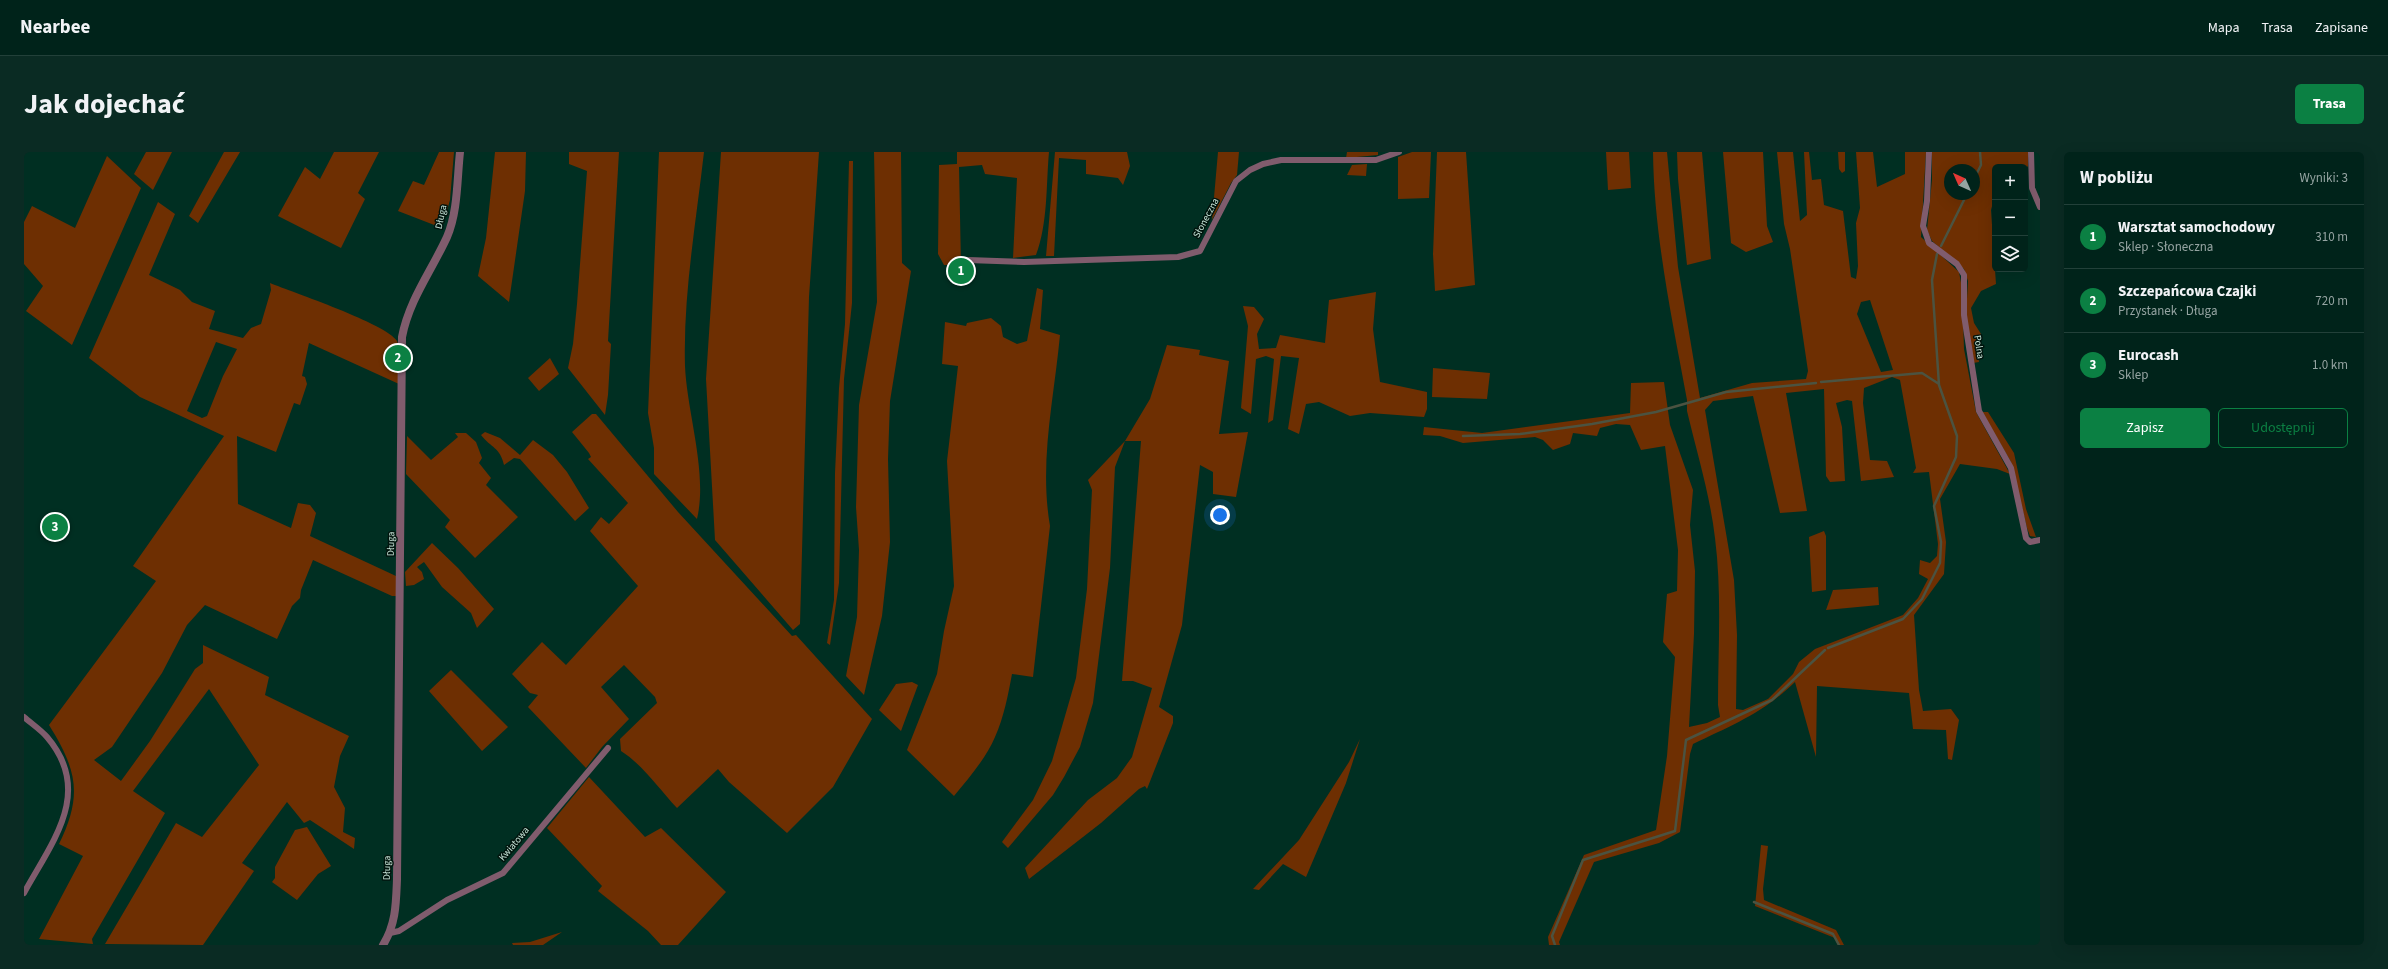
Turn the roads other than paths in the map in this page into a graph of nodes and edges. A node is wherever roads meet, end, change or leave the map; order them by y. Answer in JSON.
{"nodes":[{"id":1,"x":460,"y":152,"type":"edge"},
{"id":2,"x":1399,"y":152,"type":"edge"},
{"id":3,"x":1929,"y":152,"type":"edge"},
{"id":4,"x":2032,"y":152,"type":"edge"},
{"id":5,"x":2040,"y":207,"type":"edge"},
{"id":6,"x":968,"y":260,"type":"dead end"},
{"id":7,"x":2040,"y":540,"type":"edge"},
{"id":8,"x":24,"y":717,"type":"edge"},
{"id":9,"x":608,"y":748,"type":"dead end"},
{"id":10,"x":24,"y":893,"type":"edge"},
{"id":11,"x":390,"y":933,"type":"junction"},
{"id":12,"x":383,"y":945,"type":"edge"}],
"edges":[{"from":1,"to":11,"type":"street","name":"Długa"},
{"from":2,"to":6,"type":"street","name":"Słoneczna"},
{"from":3,"to":7,"type":"street","name":"Polna"},
{"from":4,"to":5,"type":"street"},
{"from":8,"to":10,"type":"street"},
{"from":9,"to":11,"type":"street","name":"Kwiatowa"},
{"from":11,"to":12,"type":"street","name":"Długa"}]}
